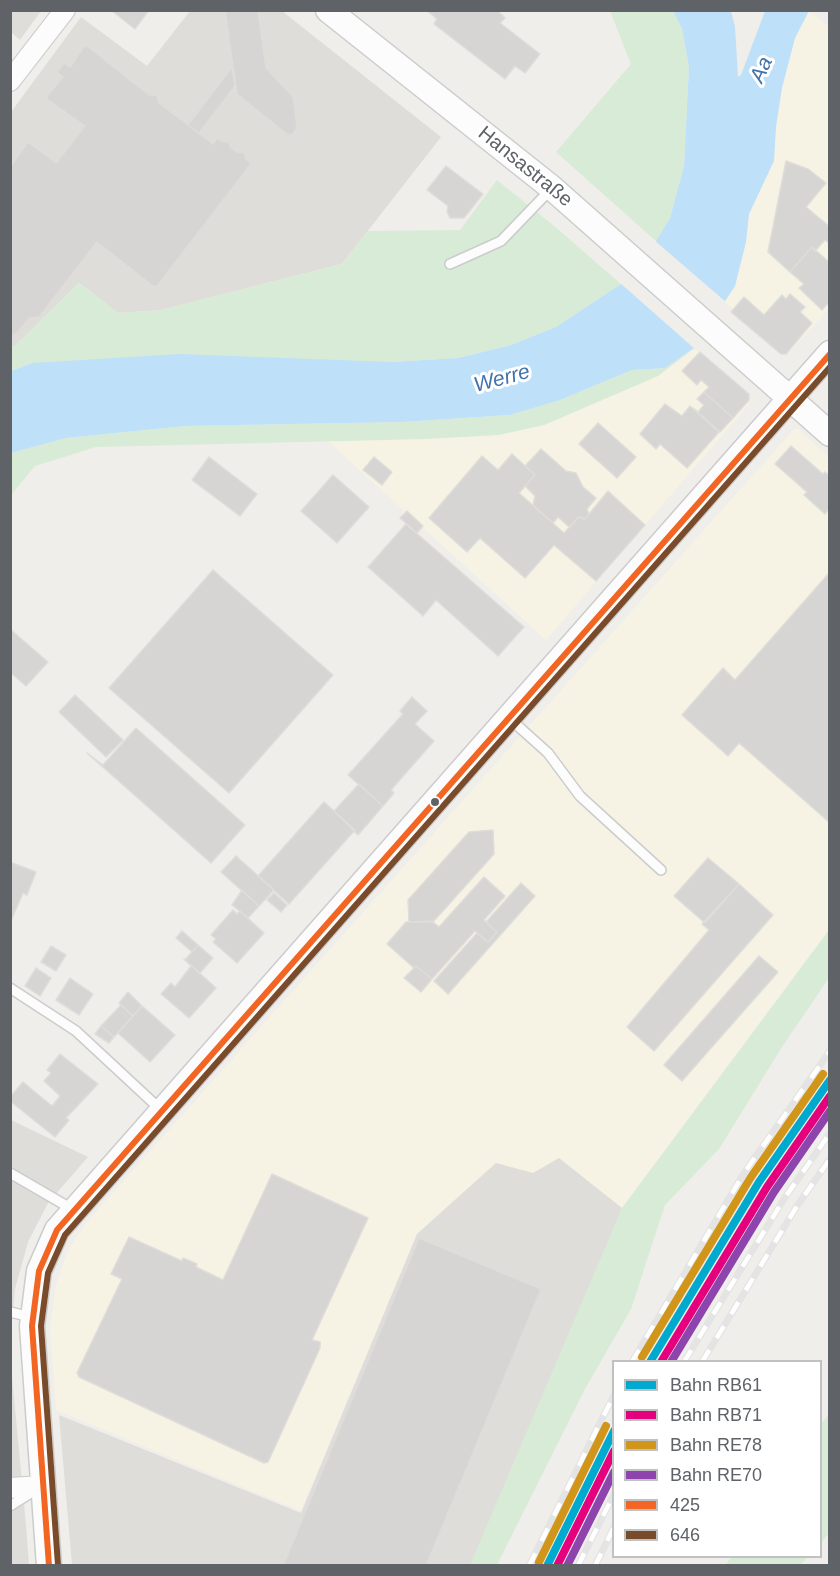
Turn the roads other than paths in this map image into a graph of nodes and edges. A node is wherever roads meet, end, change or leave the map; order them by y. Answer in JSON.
{"nodes":[{"id":1,"x":65,"y":10,"type":"edge"},
{"id":2,"x":328,"y":10,"type":"edge"},
{"id":3,"x":10,"y":81,"type":"edge"},
{"id":4,"x":552,"y":188,"type":"junction"},
{"id":5,"x":450,"y":264,"type":"dead end"},
{"id":6,"x":830,"y":353,"type":"edge"},
{"id":7,"x":790,"y":399,"type":"junction"},
{"id":8,"x":830,"y":434,"type":"edge"},
{"id":9,"x":507,"y":716,"type":"junction"},
{"id":10,"x":661,"y":870,"type":"dead end"},
{"id":11,"x":10,"y":988,"type":"edge"},
{"id":12,"x":161,"y":1110,"type":"junction"},
{"id":13,"x":10,"y":1173,"type":"edge"},
{"id":14,"x":72,"y":1209,"type":"junction"},
{"id":15,"x":22,"y":1315,"type":"edge"},
{"id":16,"x":42,"y":1486,"type":"junction"},
{"id":17,"x":10,"y":1488,"type":"edge"},
{"id":18,"x":10,"y":1506,"type":"edge"},
{"id":19,"x":49,"y":1566,"type":"edge"}],
"edges":[{"from":1,"to":3,"type":"street"},
{"from":2,"to":4,"type":"street","name":"Hansastraße"},
{"from":4,"to":5,"type":"lane"},
{"from":4,"to":7,"type":"street","name":"Hansastraße"},
{"from":6,"to":7,"type":"street"},
{"from":7,"to":8,"type":"street","name":"Hansastraße"},
{"from":7,"to":9,"type":"street"},
{"from":9,"to":10,"type":"lane"},
{"from":9,"to":12,"type":"street"},
{"from":11,"to":12,"type":"lane"},
{"from":12,"to":14,"type":"street"},
{"from":13,"to":14,"type":"lane"},
{"from":14,"to":15,"type":"street"},
{"from":15,"to":16,"type":"street"},
{"from":16,"to":17,"type":"street"},
{"from":16,"to":18,"type":"lane"},
{"from":16,"to":19,"type":"street"}]}
